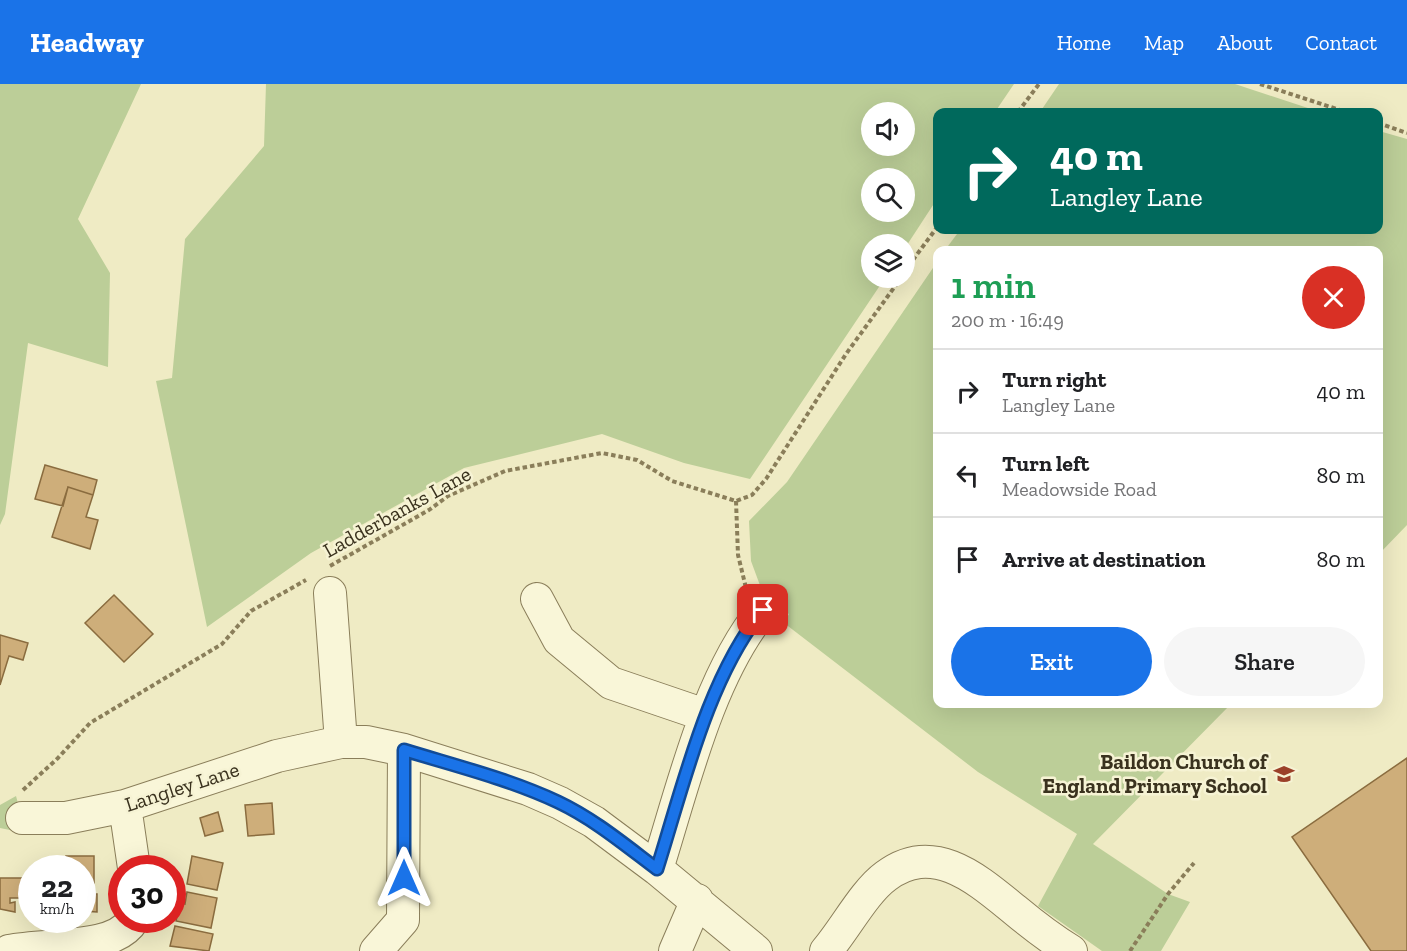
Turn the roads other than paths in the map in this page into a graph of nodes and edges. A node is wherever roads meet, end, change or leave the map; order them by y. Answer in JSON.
{"nodes":[{"id":1,"x":322,"y":580,"type":"road end"},
{"id":2,"x":537,"y":598,"type":"dead end"},
{"id":3,"x":754,"y":599,"type":"road end"},
{"id":4,"x":705,"y":715,"type":"junction"},
{"id":5,"x":341,"y":742,"type":"junction"},
{"id":6,"x":404,"y":750,"type":"junction"},
{"id":7,"x":125,"y":806,"type":"junction"},
{"id":8,"x":22,"y":818,"type":"dead end"},
{"id":9,"x":132,"y":855,"type":"edge"},
{"id":10,"x":657,"y":869,"type":"junction"},
{"id":11,"x":697,"y":900,"type":"junction"},
{"id":12,"x":126,"y":933,"type":"edge"},
{"id":13,"x":113,"y":948,"type":"edge"},
{"id":14,"x":9,"y":951,"type":"edge"},
{"id":15,"x":376,"y":951,"type":"edge"},
{"id":16,"x":675,"y":951,"type":"edge"},
{"id":17,"x":756,"y":951,"type":"edge"},
{"id":18,"x":826,"y":951,"type":"edge"},
{"id":19,"x":1071,"y":951,"type":"edge"}],
"edges":[{"from":1,"to":5,"type":"street"},
{"from":2,"to":4,"type":"street"},
{"from":3,"to":4,"type":"street"},
{"from":4,"to":10,"type":"street"},
{"from":5,"to":6,"type":"street","name":"Langley Lane"},
{"from":5,"to":7,"type":"street","name":"Langley Lane"},
{"from":6,"to":10,"type":"street","name":"Langley Lane"},
{"from":6,"to":15,"type":"street"},
{"from":7,"to":8,"type":"street","name":"Langley Lane"},
{"from":7,"to":9,"type":"street"},
{"from":10,"to":11,"type":"street","name":"Langley Lane"},
{"from":11,"to":16,"type":"street"},
{"from":11,"to":17,"type":"street","name":"Langley Lane"},
{"from":12,"to":13,"type":"street"},
{"from":13,"to":14,"type":"street"},
{"from":18,"to":19,"type":"street"}]}
